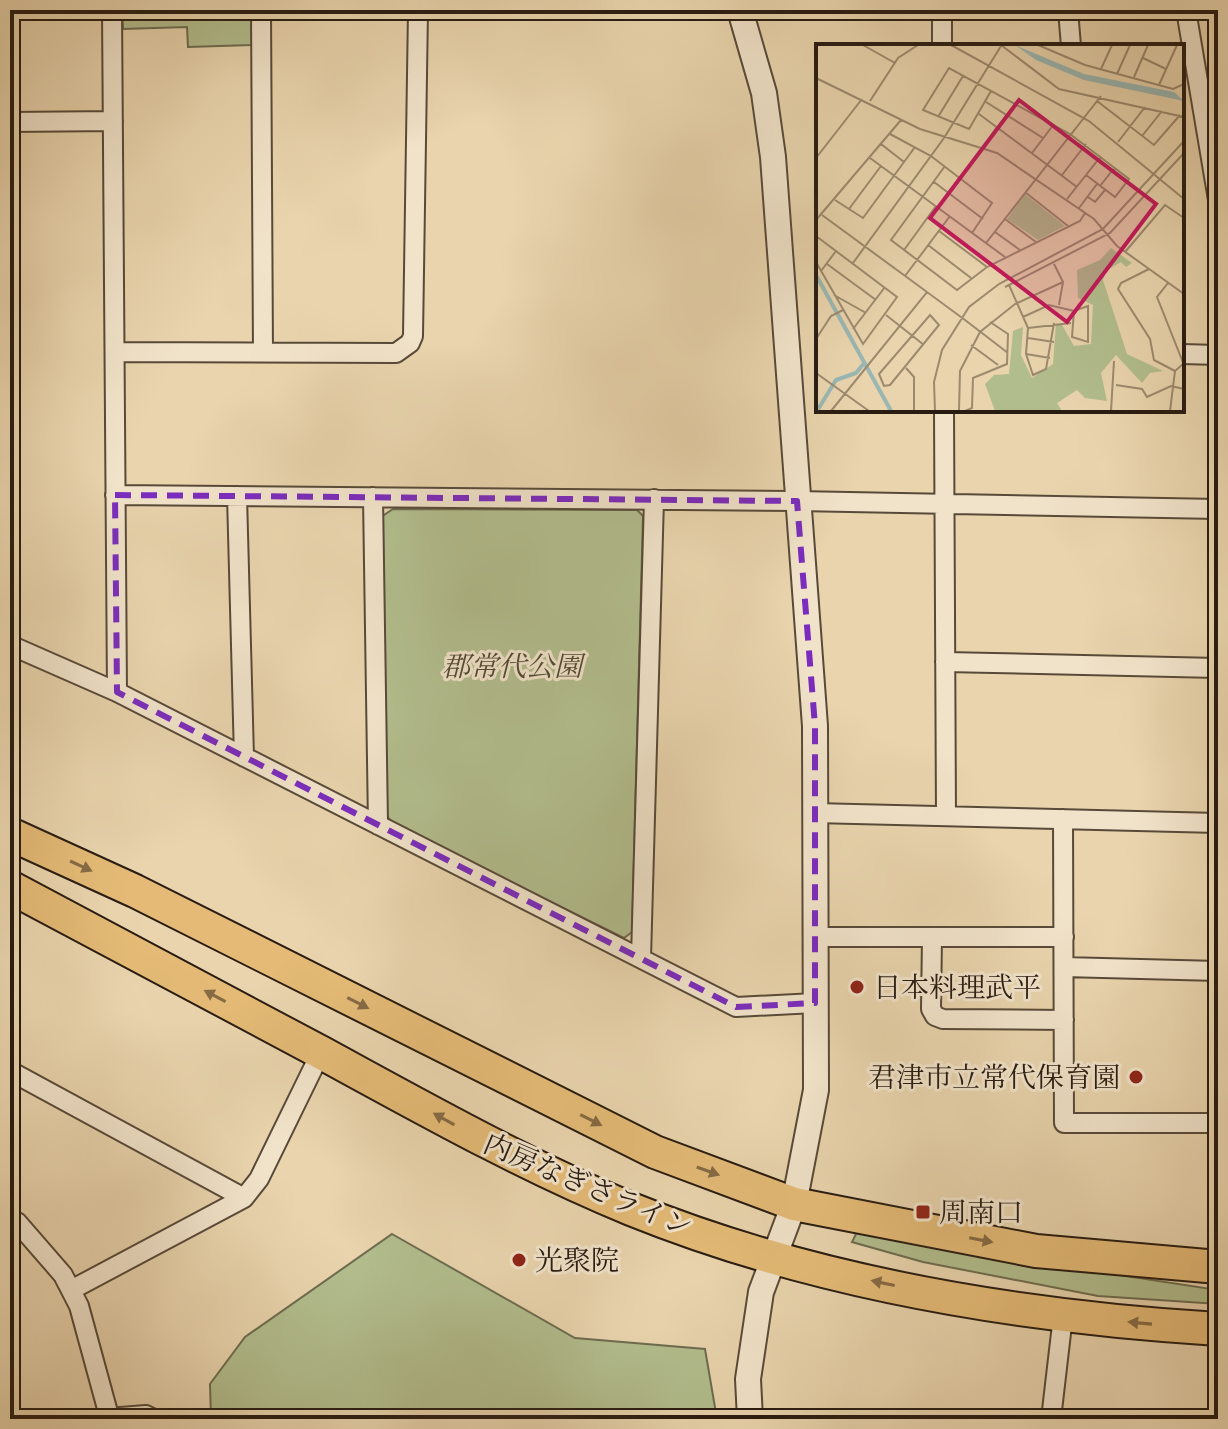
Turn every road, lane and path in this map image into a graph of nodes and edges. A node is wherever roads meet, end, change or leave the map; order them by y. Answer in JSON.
{"nodes":[{"id":1,"x":112,"y":10,"type":"edge"},
{"id":2,"x":261,"y":10,"type":"edge"},
{"id":3,"x":418,"y":10,"type":"edge"},
{"id":4,"x":740,"y":10,"type":"edge"},
{"id":5,"x":942,"y":10,"type":"edge"},
{"id":6,"x":1068,"y":10,"type":"edge"},
{"id":7,"x":1186,"y":10,"type":"edge"},
{"id":8,"x":942,"y":44,"type":"edge"},
{"id":9,"x":1071,"y":44,"type":"edge"},
{"id":10,"x":1218,"y":81,"type":"edge"},
{"id":11,"x":1198,"y":83,"type":"junction"},
{"id":12,"x":113,"y":121,"type":"junction"},
{"id":13,"x":10,"y":122,"type":"edge"},
{"id":14,"x":1218,"y":200,"type":"edge"},
{"id":15,"x":115,"y":352,"type":"junction"},
{"id":16,"x":263,"y":352,"type":"junction"},
{"id":17,"x":1184,"y":354,"type":"edge"},
{"id":18,"x":1218,"y":355,"type":"edge"},
{"id":19,"x":944,"y":412,"type":"edge"},
{"id":20,"x":115,"y":495,"type":"junction"},
{"id":21,"x":237,"y":496,"type":"junction"},
{"id":22,"x":373,"y":497,"type":"junction"},
{"id":23,"x":654,"y":499,"type":"junction"},
{"id":24,"x":797,"y":501,"type":"junction"},
{"id":25,"x":945,"y":503,"type":"junction"},
{"id":26,"x":1218,"y":509,"type":"edge"},
{"id":27,"x":10,"y":645,"type":"edge"},
{"id":28,"x":945,"y":662,"type":"junction"},
{"id":29,"x":1218,"y":668,"type":"edge"},
{"id":30,"x":117,"y":692,"type":"junction"},
{"id":31,"x":244,"y":757,"type":"junction"},
{"id":32,"x":814,"y":813,"type":"junction"},
{"id":33,"x":946,"y":816,"type":"junction"},
{"id":34,"x":1063,"y":819,"type":"junction"},
{"id":35,"x":1218,"y":823,"type":"edge"},
{"id":36,"x":378,"y":825,"type":"junction"},
{"id":37,"x":10,"y":834,"type":"edge"},
{"id":38,"x":10,"y":887,"type":"edge"},
{"id":39,"x":815,"y":937,"type":"junction"},
{"id":40,"x":932,"y":937,"type":"junction"},
{"id":41,"x":1064,"y":937,"type":"junction"},
{"id":42,"x":641,"y":958,"type":"junction"},
{"id":43,"x":1064,"y":967,"type":"junction"},
{"id":44,"x":1218,"y":971,"type":"edge"},
{"id":45,"x":815,"y":1003,"type":"junction"},
{"id":46,"x":1064,"y":1020,"type":"junction"},
{"id":47,"x":321,"y":1052,"type":"junction"},
{"id":48,"x":10,"y":1071,"type":"edge"},
{"id":49,"x":1218,"y":1123,"type":"edge"},
{"id":50,"x":244,"y":1198,"type":"junction"},
{"id":51,"x":794,"y":1204,"type":"junction"},
{"id":52,"x":10,"y":1219,"type":"edge"},
{"id":53,"x":773,"y":1257,"type":"junction"},
{"id":54,"x":1218,"y":1267,"type":"edge"},
{"id":55,"x":71,"y":1290,"type":"junction"},
{"id":56,"x":1063,"y":1316,"type":"junction"},
{"id":57,"x":1218,"y":1329,"type":"edge"},
{"id":58,"x":102,"y":1417,"type":"edge"},
{"id":59,"x":154,"y":1419,"type":"edge"},
{"id":60,"x":750,"y":1419,"type":"edge"},
{"id":61,"x":1051,"y":1419,"type":"edge"}],
"edges":[{"from":1,"to":12,"type":"street"},
{"from":2,"to":16,"type":"street"},
{"from":3,"to":16,"type":"street"},
{"from":4,"to":24,"type":"street"},
{"from":5,"to":8,"type":"street"},
{"from":6,"to":9,"type":"street"},
{"from":7,"to":11,"type":"street"},
{"from":10,"to":11,"type":"street"},
{"from":11,"to":14,"type":"street"},
{"from":12,"to":13,"type":"street"},
{"from":12,"to":15,"type":"street"},
{"from":15,"to":16,"type":"street"},
{"from":15,"to":20,"type":"street"},
{"from":17,"to":18,"type":"street"},
{"from":19,"to":25,"type":"street"},
{"from":20,"to":21,"type":"street"},
{"from":20,"to":30,"type":"street"},
{"from":21,"to":22,"type":"street"},
{"from":21,"to":31,"type":"street"},
{"from":22,"to":23,"type":"street"},
{"from":22,"to":36,"type":"street"},
{"from":23,"to":24,"type":"street"},
{"from":23,"to":42,"type":"street"},
{"from":24,"to":25,"type":"street"},
{"from":24,"to":32,"type":"street"},
{"from":25,"to":26,"type":"street"},
{"from":25,"to":28,"type":"street"},
{"from":27,"to":30,"type":"street"},
{"from":28,"to":29,"type":"street"},
{"from":28,"to":33,"type":"street"},
{"from":30,"to":31,"type":"street"},
{"from":31,"to":36,"type":"street"},
{"from":32,"to":33,"type":"street"},
{"from":32,"to":39,"type":"street"},
{"from":33,"to":34,"type":"street"},
{"from":34,"to":35,"type":"street"},
{"from":34,"to":41,"type":"street"},
{"from":36,"to":42,"type":"street"},
{"from":37,"to":51,"type":"highway","name":"内房なぎさライン","one_way":true},
{"from":47,"to":38,"type":"highway","name":"内房なぎさライン","one_way":true},
{"from":39,"to":40,"type":"street"},
{"from":39,"to":45,"type":"street"},
{"from":40,"to":41,"type":"street"},
{"from":40,"to":46,"type":"street"},
{"from":41,"to":43,"type":"street"},
{"from":42,"to":45,"type":"street"},
{"from":43,"to":44,"type":"street"},
{"from":43,"to":46,"type":"street"},
{"from":45,"to":51,"type":"street"},
{"from":46,"to":49,"type":"street"},
{"from":47,"to":50,"type":"street"},
{"from":53,"to":47,"type":"highway","name":"内房なぎさライン","one_way":true},
{"from":48,"to":50,"type":"street"},
{"from":50,"to":55,"type":"street"},
{"from":51,"to":53,"type":"street"},
{"from":51,"to":54,"type":"highway","name":"内房なぎさライン","one_way":true},
{"from":52,"to":55,"type":"street"},
{"from":56,"to":53,"type":"highway","name":"内房なぎさライン","one_way":true},
{"from":53,"to":60,"type":"street"},
{"from":55,"to":58,"type":"street"},
{"from":57,"to":56,"type":"highway","name":"内房なぎさライン","one_way":true},
{"from":56,"to":61,"type":"street"},
{"from":58,"to":59,"type":"street"}]}
